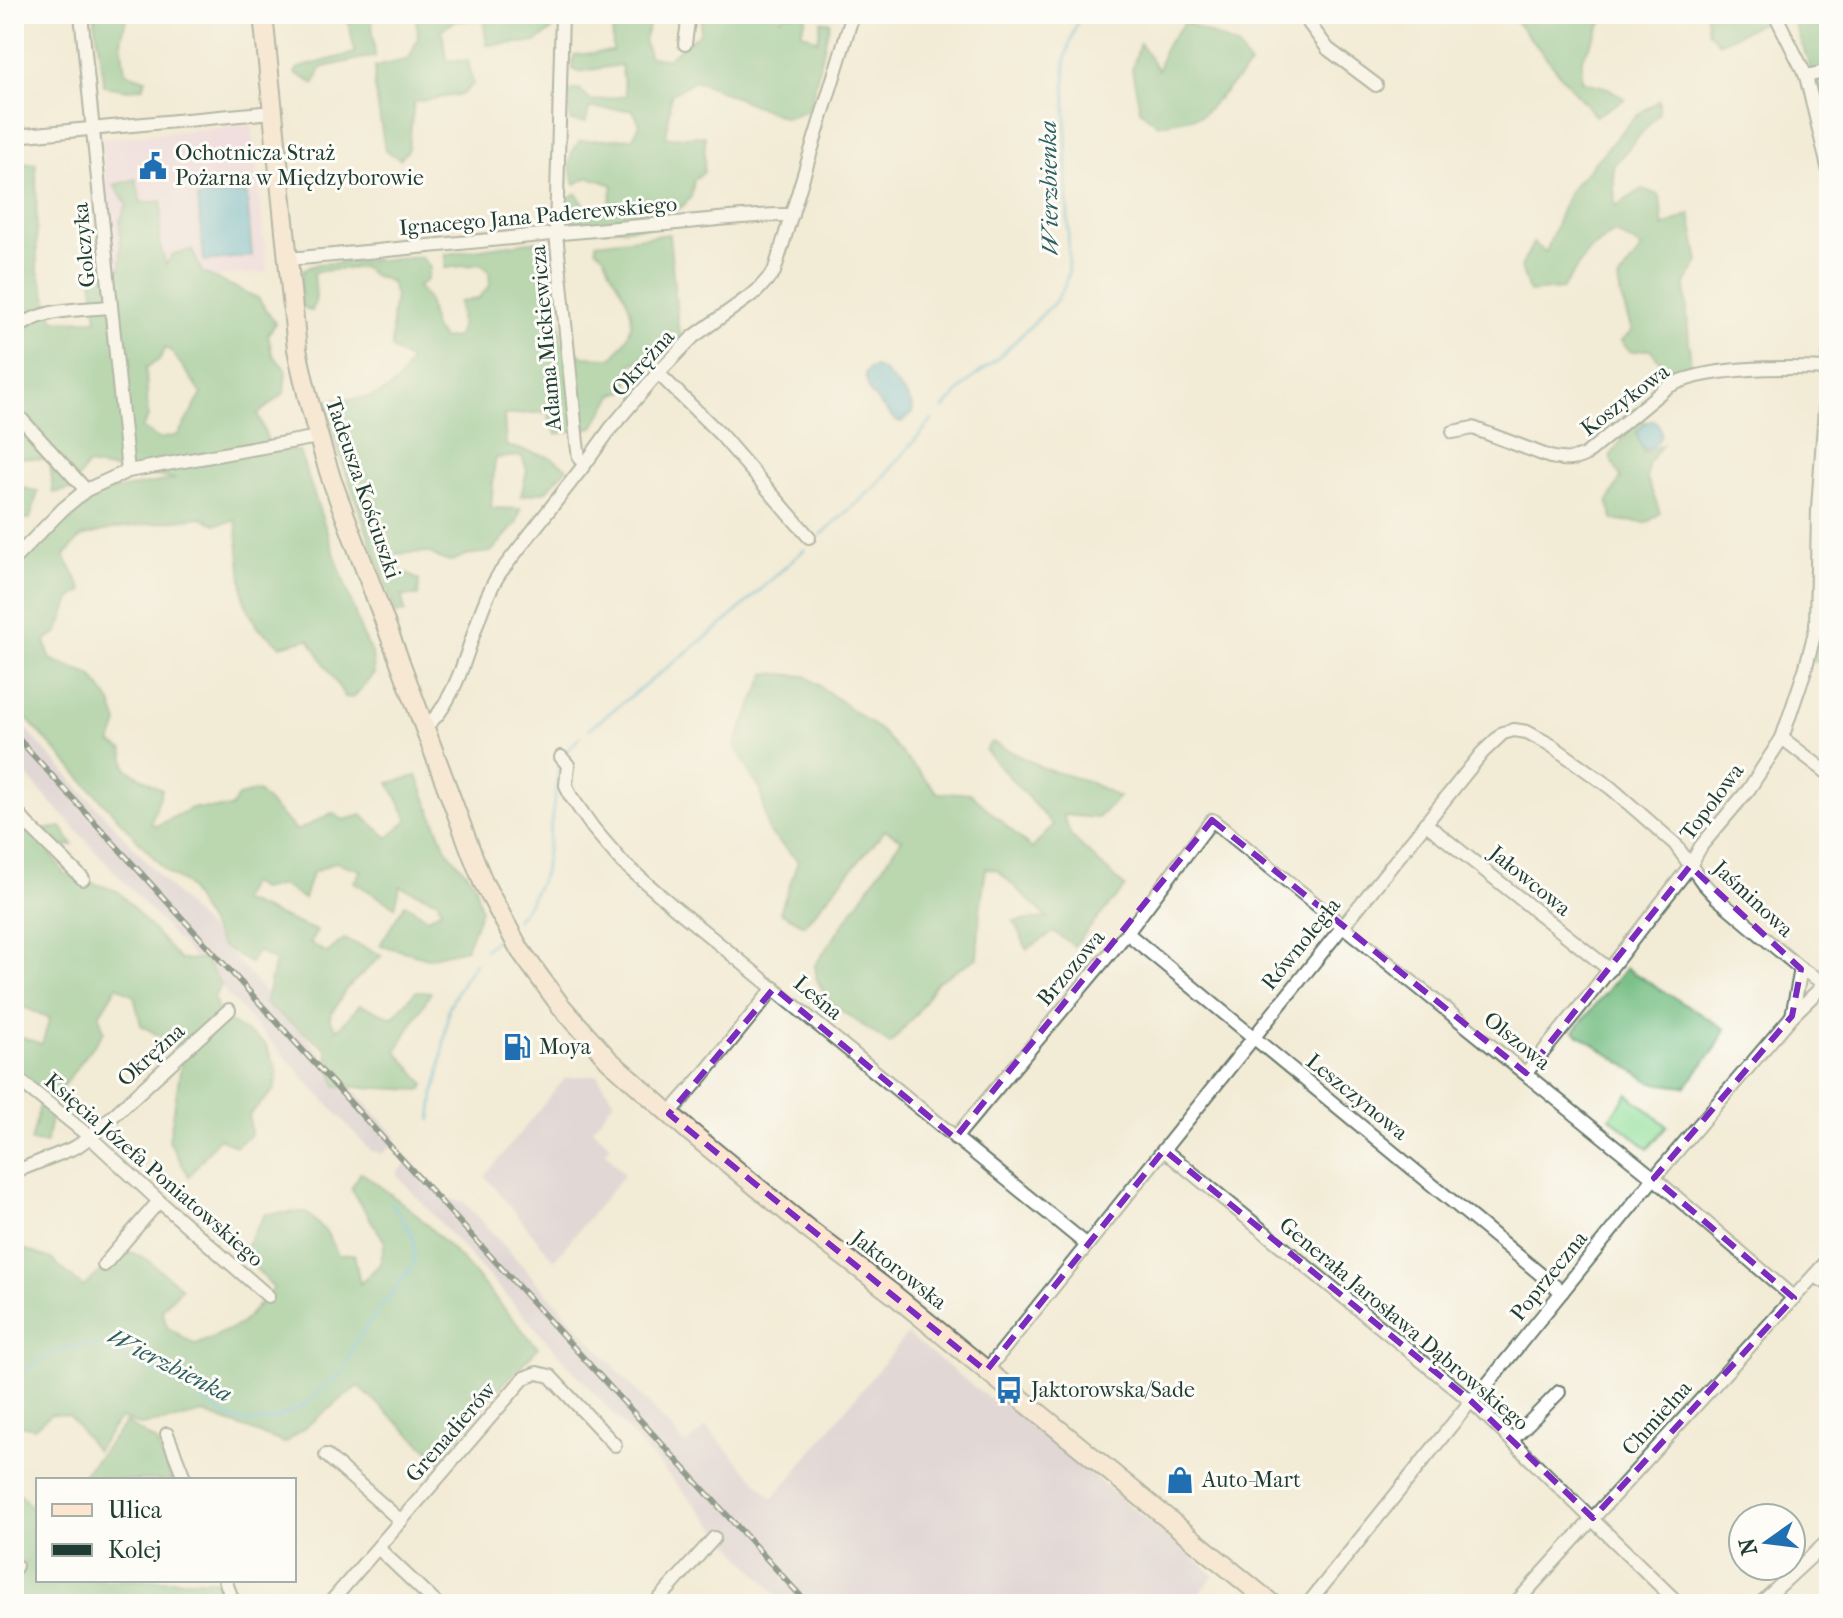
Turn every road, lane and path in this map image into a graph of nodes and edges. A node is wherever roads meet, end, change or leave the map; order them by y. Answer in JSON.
{"nodes":[{"id":1,"x":81,"y":14,"type":"edge"},
{"id":2,"x":263,"y":14,"type":"edge"},
{"id":3,"x":562,"y":14,"type":"edge"},
{"id":4,"x":689,"y":14,"type":"edge"},
{"id":5,"x":853,"y":14,"type":"edge"},
{"id":6,"x":1302,"y":14,"type":"edge"},
{"id":7,"x":1775,"y":14,"type":"edge"},
{"id":8,"x":685,"y":44,"type":"dead end"},
{"id":9,"x":1829,"y":71,"type":"edge"},
{"id":10,"x":1806,"y":76,"type":"junction"},
{"id":11,"x":1376,"y":85,"type":"dead end"},
{"id":12,"x":273,"y":112,"type":"junction"},
{"id":13,"x":94,"y":129,"type":"junction"},
{"id":14,"x":14,"y":136,"type":"edge"},
{"id":15,"x":1829,"y":171,"type":"edge"},
{"id":16,"x":792,"y":215,"type":"junction"},
{"id":17,"x":556,"y":233,"type":"junction"},
{"id":18,"x":287,"y":259,"type":"junction"},
{"id":19,"x":110,"y":307,"type":"junction"},
{"id":20,"x":14,"y":331,"type":"edge"},
{"id":21,"x":1829,"y":354,"type":"edge"},
{"id":22,"x":1828,"y":369,"type":"edge"},
{"id":23,"x":658,"y":373,"type":"junction"},
{"id":24,"x":14,"y":411,"type":"edge"},
{"id":25,"x":1453,"y":432,"type":"dead end"},
{"id":26,"x":318,"y":437,"type":"junction"},
{"id":27,"x":585,"y":464,"type":"junction"},
{"id":28,"x":128,"y":471,"type":"junction"},
{"id":29,"x":86,"y":490,"type":"junction"},
{"id":30,"x":809,"y":537,"type":"dead end"},
{"id":31,"x":14,"y":559,"type":"edge"},
{"id":32,"x":424,"y":728,"type":"junction"},
{"id":33,"x":1782,"y":738,"type":"junction"},
{"id":34,"x":561,"y":757,"type":"dead end"},
{"id":35,"x":1829,"y":774,"type":"edge"},
{"id":36,"x":14,"y":809,"type":"edge"},
{"id":37,"x":1212,"y":820,"type":"joint"},
{"id":38,"x":1425,"y":823,"type":"junction"},
{"id":39,"x":1690,"y":866,"type":"junction"},
{"id":40,"x":83,"y":879,"type":"dead end"},
{"id":41,"x":1342,"y":926,"type":"junction"},
{"id":42,"x":1127,"y":933,"type":"junction"},
{"id":43,"x":520,"y":950,"type":"joint"},
{"id":44,"x":1801,"y":969,"type":"junction"},
{"id":45,"x":1610,"y":970,"type":"junction"},
{"id":46,"x":1828,"y":983,"type":"edge"},
{"id":47,"x":774,"y":988,"type":"junction"},
{"id":48,"x":229,"y":1010,"type":"dead end"},
{"id":49,"x":1792,"y":1016,"type":"junction"},
{"id":50,"x":1252,"y":1037,"type":"junction"},
{"id":51,"x":1526,"y":1073,"type":"junction"},
{"id":52,"x":14,"y":1076,"type":"edge"},
{"id":53,"x":669,"y":1114,"type":"junction"},
{"id":54,"x":90,"y":1137,"type":"junction"},
{"id":55,"x":955,"y":1138,"type":"junction"},
{"id":56,"x":1164,"y":1150,"type":"junction"},
{"id":57,"x":14,"y":1172,"type":"edge"},
{"id":58,"x":1654,"y":1178,"type":"junction"},
{"id":59,"x":159,"y":1201,"type":"junction"},
{"id":60,"x":1087,"y":1245,"type":"junction"},
{"id":61,"x":1829,"y":1259,"type":"edge"},
{"id":62,"x":104,"y":1265,"type":"dead end"},
{"id":63,"x":1814,"y":1276,"type":"junction"},
{"id":64,"x":1829,"y":1284,"type":"edge"},
{"id":65,"x":1562,"y":1292,"type":"junction"},
{"id":66,"x":268,"y":1296,"type":"dead end"},
{"id":67,"x":1794,"y":1298,"type":"junction"},
{"id":68,"x":986,"y":1371,"type":"junction"},
{"id":69,"x":1559,"y":1392,"type":"dead end"},
{"id":70,"x":1471,"y":1401,"type":"junction"},
{"id":71,"x":167,"y":1434,"type":"dead end"},
{"id":72,"x":1512,"y":1440,"type":"junction"},
{"id":73,"x":615,"y":1445,"type":"dead end"},
{"id":74,"x":326,"y":1455,"type":"dead end"},
{"id":75,"x":184,"y":1478,"type":"edge"},
{"id":76,"x":1593,"y":1518,"type":"junction"},
{"id":77,"x":401,"y":1521,"type":"junction"},
{"id":78,"x":714,"y":1538,"type":"dead end"},
{"id":79,"x":1829,"y":1540,"type":"edge"},
{"id":80,"x":378,"y":1548,"type":"junction"},
{"id":81,"x":226,"y":1582,"type":"edge"},
{"id":82,"x":234,"y":1604,"type":"edge"},
{"id":83,"x":329,"y":1604,"type":"edge"},
{"id":84,"x":437,"y":1604,"type":"edge"},
{"id":85,"x":655,"y":1604,"type":"edge"},
{"id":86,"x":1272,"y":1604,"type":"edge"},
{"id":87,"x":1308,"y":1604,"type":"edge"},
{"id":88,"x":1515,"y":1604,"type":"edge"},
{"id":89,"x":1679,"y":1604,"type":"edge"},
{"id":90,"x":1760,"y":1604,"type":"edge"}],
"edges":[{"from":1,"to":13,"type":"street","name":"Golczyka"},
{"from":2,"to":12,"type":"main road","name":"Tadeusza Kościuszki"},
{"from":3,"to":17,"type":"street","name":"Adama Mickiewicza"},
{"from":4,"to":8,"type":"street"},
{"from":5,"to":16,"type":"street","name":"Okrężna"},
{"from":6,"to":11,"type":"street"},
{"from":7,"to":10,"type":"street"},
{"from":9,"to":10,"type":"street"},
{"from":10,"to":15,"type":"street"},
{"from":12,"to":13,"type":"street"},
{"from":12,"to":18,"type":"main road","name":"Tadeusza Kościuszki"},
{"from":13,"to":14,"type":"street"},
{"from":13,"to":19,"type":"street","name":"Golczyka"},
{"from":16,"to":17,"type":"street","name":"Ignacego Jana Paderewskiego"},
{"from":16,"to":23,"type":"street","name":"Okrężna"},
{"from":17,"to":18,"type":"street","name":"Ignacego Jana Paderewskiego"},
{"from":17,"to":27,"type":"street","name":"Adama Mickiewicza"},
{"from":18,"to":26,"type":"main road","name":"Tadeusza Kościuszki"},
{"from":19,"to":20,"type":"street"},
{"from":19,"to":28,"type":"street","name":"Golczyka"},
{"from":21,"to":22,"type":"street","name":"Topolowa"},
{"from":22,"to":25,"type":"street","name":"Koszykowa"},
{"from":22,"to":33,"type":"street","name":"Topolowa"},
{"from":23,"to":27,"type":"street","name":"Okrężna"},
{"from":23,"to":30,"type":"street"},
{"from":24,"to":29,"type":"street"},
{"from":26,"to":28,"type":"street"},
{"from":26,"to":32,"type":"main road","name":"Tadeusza Kościuszki"},
{"from":27,"to":32,"type":"street","name":"Okrężna"},
{"from":28,"to":29,"type":"street"},
{"from":29,"to":31,"type":"street"},
{"from":32,"to":43,"type":"main road","name":"Tadeusza Kościuszki"},
{"from":33,"to":35,"type":"street"},
{"from":33,"to":39,"type":"street","name":"Topolowa"},
{"from":34,"to":47,"type":"street","name":"Leśna"},
{"from":36,"to":40,"type":"street"},
{"from":37,"to":41,"type":"street","name":"Olszowa"},
{"from":37,"to":42,"type":"street","name":"Brzozowa"},
{"from":38,"to":39,"type":"street","name":"Równoległa"},
{"from":38,"to":41,"type":"street","name":"Równoległa"},
{"from":38,"to":45,"type":"street","name":"Jałowcowa"},
{"from":39,"to":44,"type":"street","name":"Jaśminowa"},
{"from":39,"to":45,"type":"street","name":"Topolowa"},
{"from":41,"to":50,"type":"street","name":"Równoległa"},
{"from":41,"to":51,"type":"street","name":"Olszowa"},
{"from":42,"to":50,"type":"street","name":"Leszczynowa"},
{"from":42,"to":55,"type":"street","name":"Brzozowa"},
{"from":43,"to":53,"type":"main road","name":"Jaktorowska"},
{"from":44,"to":46,"type":"street","name":"Jaśminowa"},
{"from":44,"to":49,"type":"street"},
{"from":45,"to":51,"type":"street","name":"Topolowa"},
{"from":46,"to":49,"type":"street","name":"Poprzeczna"},
{"from":47,"to":53,"type":"street"},
{"from":47,"to":55,"type":"street","name":"Leśna"},
{"from":48,"to":54,"type":"street","name":"Okrężna"},
{"from":49,"to":58,"type":"street","name":"Poprzeczna"},
{"from":50,"to":56,"type":"street","name":"Równoległa"},
{"from":50,"to":65,"type":"street","name":"Leszczynowa"},
{"from":51,"to":58,"type":"street","name":"Olszowa"},
{"from":52,"to":54,"type":"street","name":"Księcia Józefa Poniatowskiego"},
{"from":53,"to":68,"type":"main road","name":"Jaktorowska"},
{"from":54,"to":57,"type":"street","name":"Okrężna"},
{"from":54,"to":59,"type":"street","name":"Księcia Józefa Poniatowskiego"},
{"from":55,"to":60,"type":"street","name":"Leśna"},
{"from":56,"to":60,"type":"street","name":"Równoległa"},
{"from":56,"to":70,"type":"street","name":"Generała Jarosława Dąbrowskiego"},
{"from":58,"to":65,"type":"street","name":"Poprzeczna"},
{"from":58,"to":67,"type":"street","name":"Olszowa"},
{"from":59,"to":62,"type":"street"},
{"from":59,"to":66,"type":"street","name":"Księcia Józefa Poniatowskiego"},
{"from":60,"to":68,"type":"street","name":"Równoległa"},
{"from":61,"to":63,"type":"street","name":"Chmielna"},
{"from":63,"to":64,"type":"street"},
{"from":63,"to":67,"type":"street","name":"Chmielna"},
{"from":65,"to":70,"type":"street","name":"Poprzeczna"},
{"from":67,"to":76,"type":"street","name":"Chmielna"},
{"from":68,"to":86,"type":"main road","name":"Jaktorowska"},
{"from":69,"to":72,"type":"street"},
{"from":70,"to":72,"type":"street","name":"Generała Jarosława Dąbrowskiego"},
{"from":70,"to":87,"type":"street","name":"Poprzeczna"},
{"from":71,"to":75,"type":"street"},
{"from":72,"to":76,"type":"street","name":"Generała Jarosława Dąbrowskiego"},
{"from":73,"to":77,"type":"street","name":"Grenadierów"},
{"from":74,"to":77,"type":"street"},
{"from":76,"to":88,"type":"street","name":"Chmielna"},
{"from":76,"to":89,"type":"street","name":"Generała Jarosława Dąbrowskiego"},
{"from":77,"to":80,"type":"street","name":"Grenadierów"},
{"from":78,"to":85,"type":"street"},
{"from":79,"to":90,"type":"street"},
{"from":80,"to":83,"type":"street","name":"Grenadierów"},
{"from":80,"to":84,"type":"street"},
{"from":81,"to":82,"type":"street"}]}
